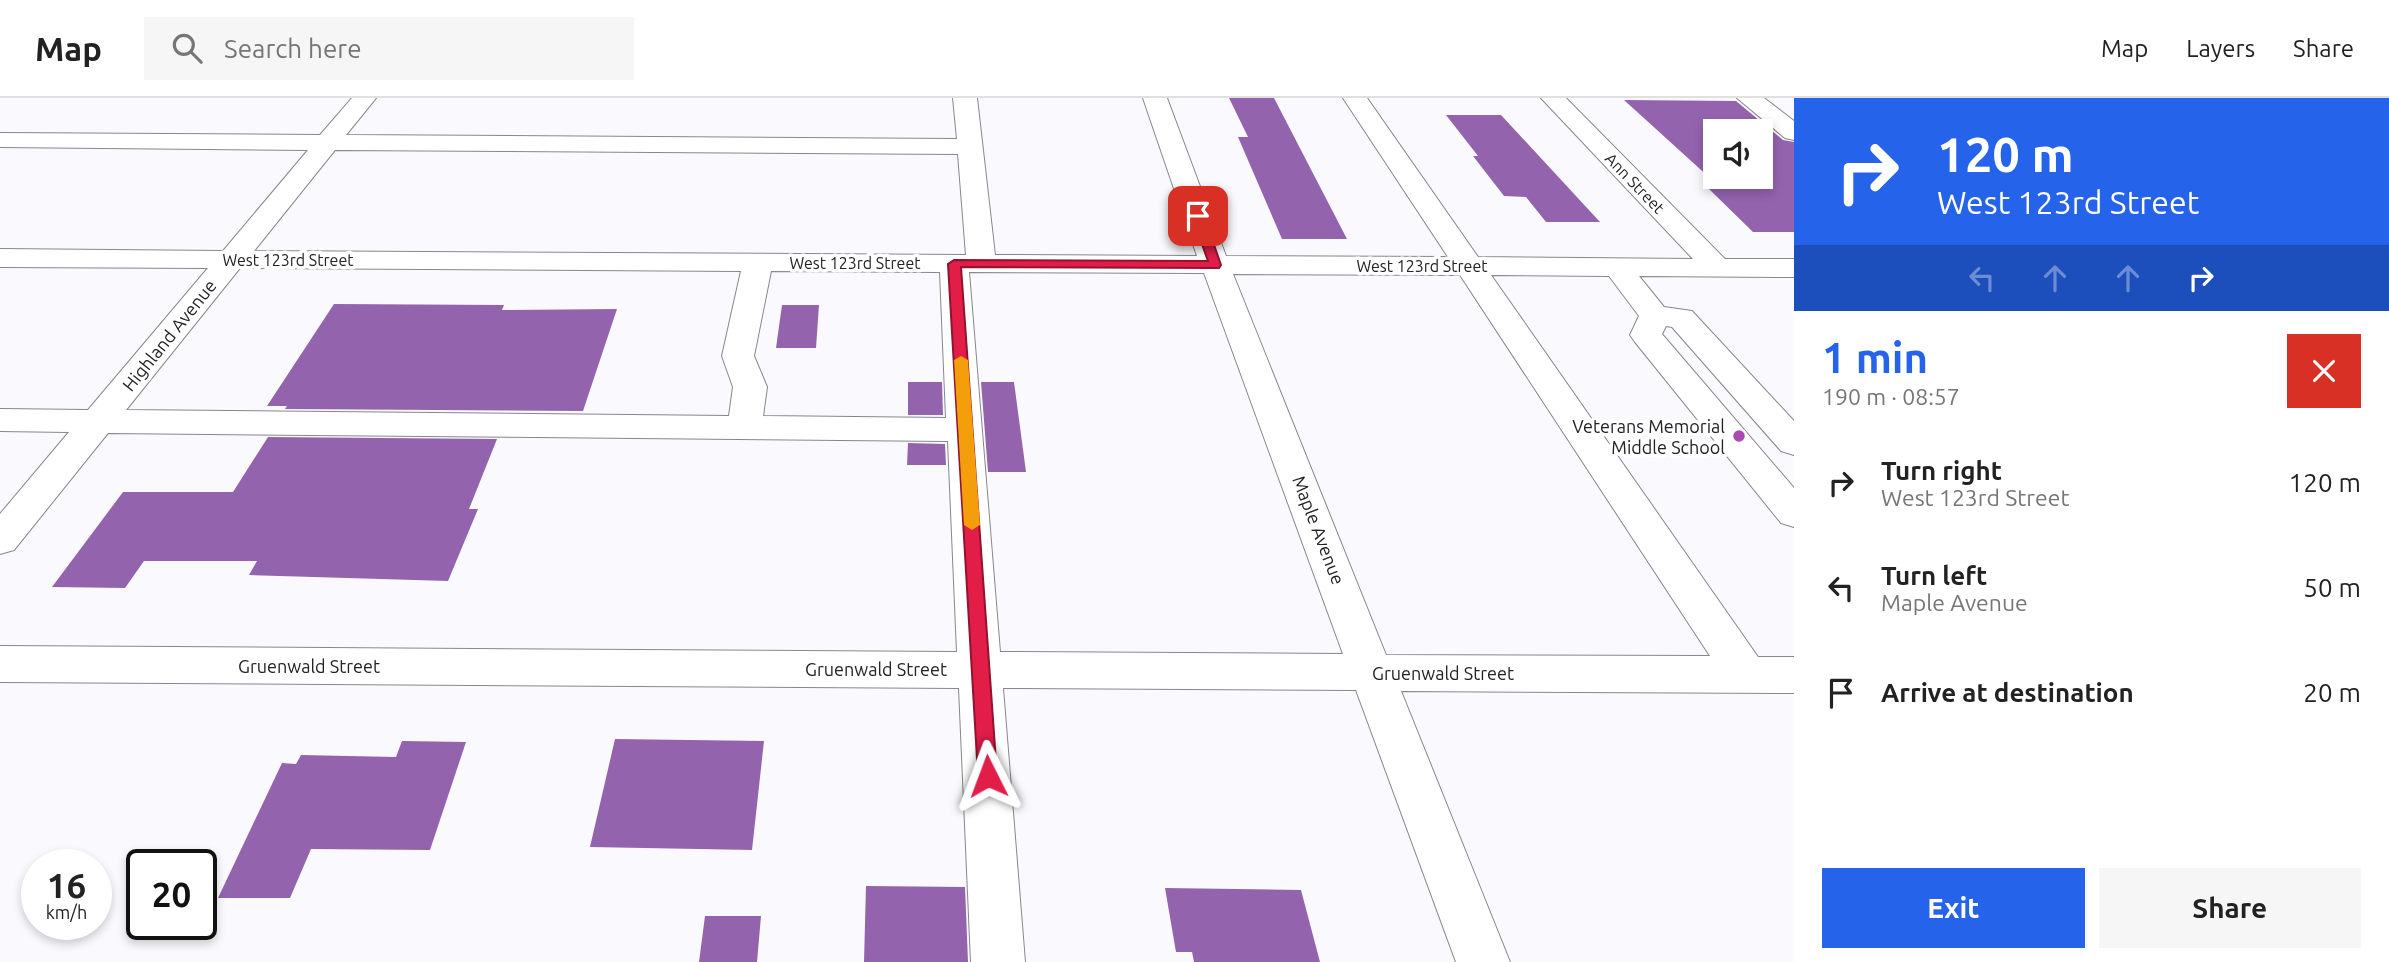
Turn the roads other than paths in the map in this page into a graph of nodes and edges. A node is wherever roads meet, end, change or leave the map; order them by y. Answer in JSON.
{"nodes":[{"id":1,"x":364,"y":98,"type":"edge"},
{"id":2,"x":965,"y":98,"type":"edge"},
{"id":3,"x":1155,"y":98,"type":"edge"},
{"id":4,"x":1355,"y":98,"type":"edge"},
{"id":5,"x":1553,"y":98,"type":"edge"},
{"id":6,"x":1749,"y":98,"type":"edge"},
{"id":7,"x":1794,"y":133,"type":"edge"},
{"id":8,"x":0,"y":141,"type":"edge"},
{"id":9,"x":327,"y":143,"type":"junction"},
{"id":10,"x":970,"y":147,"type":"junction"},
{"id":11,"x":0,"y":258,"type":"edge"},
{"id":12,"x":231,"y":259,"type":"junction"},
{"id":13,"x":758,"y":262,"type":"junction"},
{"id":14,"x":968,"y":263,"type":"junction"},
{"id":15,"x":1215,"y":265,"type":"junction"},
{"id":16,"x":1469,"y":266,"type":"junction"},
{"id":17,"x":1617,"y":267,"type":"junction"},
{"id":18,"x":1718,"y":268,"type":"junction"},
{"id":19,"x":1794,"y":268,"type":"edge"},
{"id":20,"x":1655,"y":316,"type":"junction"},
{"id":21,"x":0,"y":420,"type":"edge"},
{"id":22,"x":98,"y":421,"type":"junction"},
{"id":23,"x":743,"y":428,"type":"junction"},
{"id":24,"x":966,"y":430,"type":"junction"},
{"id":25,"x":1794,"y":443,"type":"edge"},
{"id":26,"x":1794,"y":513,"type":"edge"},
{"id":27,"x":0,"y":540,"type":"edge"},
{"id":28,"x":0,"y":664,"type":"edge"},
{"id":29,"x":982,"y":670,"type":"junction"},
{"id":30,"x":1374,"y":672,"type":"junction"},
{"id":31,"x":1746,"y":675,"type":"junction"},
{"id":32,"x":1793,"y":676,"type":"edge"},
{"id":33,"x":998,"y":962,"type":"edge"},
{"id":34,"x":1483,"y":962,"type":"edge"}],
"edges":[{"from":1,"to":9,"type":"street","name":"Highland Avenue"},
{"from":2,"to":10,"type":"street"},
{"from":3,"to":15,"type":"street","name":"Maple Avenue"},
{"from":4,"to":16,"type":"street"},
{"from":5,"to":18,"type":"street","name":"Ann Street"},
{"from":6,"to":7,"type":"street"},
{"from":8,"to":9,"type":"street"},
{"from":9,"to":10,"type":"street"},
{"from":9,"to":12,"type":"street","name":"Highland Avenue"},
{"from":10,"to":14,"type":"street"},
{"from":11,"to":12,"type":"street","name":"West 123rd Street"},
{"from":12,"to":13,"type":"street","name":"West 123rd Street"},
{"from":12,"to":22,"type":"street","name":"Highland Avenue"},
{"from":13,"to":14,"type":"street","name":"West 123rd Street"},
{"from":13,"to":23,"type":"street"},
{"from":14,"to":15,"type":"street","name":"West 123rd Street"},
{"from":14,"to":24,"type":"street"},
{"from":15,"to":16,"type":"street","name":"West 123rd Street"},
{"from":15,"to":30,"type":"street","name":"Maple Avenue"},
{"from":16,"to":17,"type":"street","name":"West 123rd Street"},
{"from":16,"to":31,"type":"street"},
{"from":17,"to":18,"type":"street","name":"West 123rd Street"},
{"from":17,"to":20,"type":"street"},
{"from":18,"to":19,"type":"street","name":"West 123rd Street"},
{"from":20,"to":25,"type":"street"},
{"from":20,"to":26,"type":"street"},
{"from":21,"to":22,"type":"street"},
{"from":22,"to":23,"type":"street"},
{"from":22,"to":27,"type":"street","name":"Highland Avenue"},
{"from":23,"to":24,"type":"street"},
{"from":24,"to":29,"type":"street"},
{"from":28,"to":29,"type":"street","name":"Gruenwald Street"},
{"from":29,"to":30,"type":"street","name":"Gruenwald Street"},
{"from":29,"to":33,"type":"street"},
{"from":30,"to":31,"type":"street","name":"Gruenwald Street"},
{"from":30,"to":34,"type":"street","name":"Maple Avenue"},
{"from":31,"to":32,"type":"street","name":"Gruenwald Street"}]}
